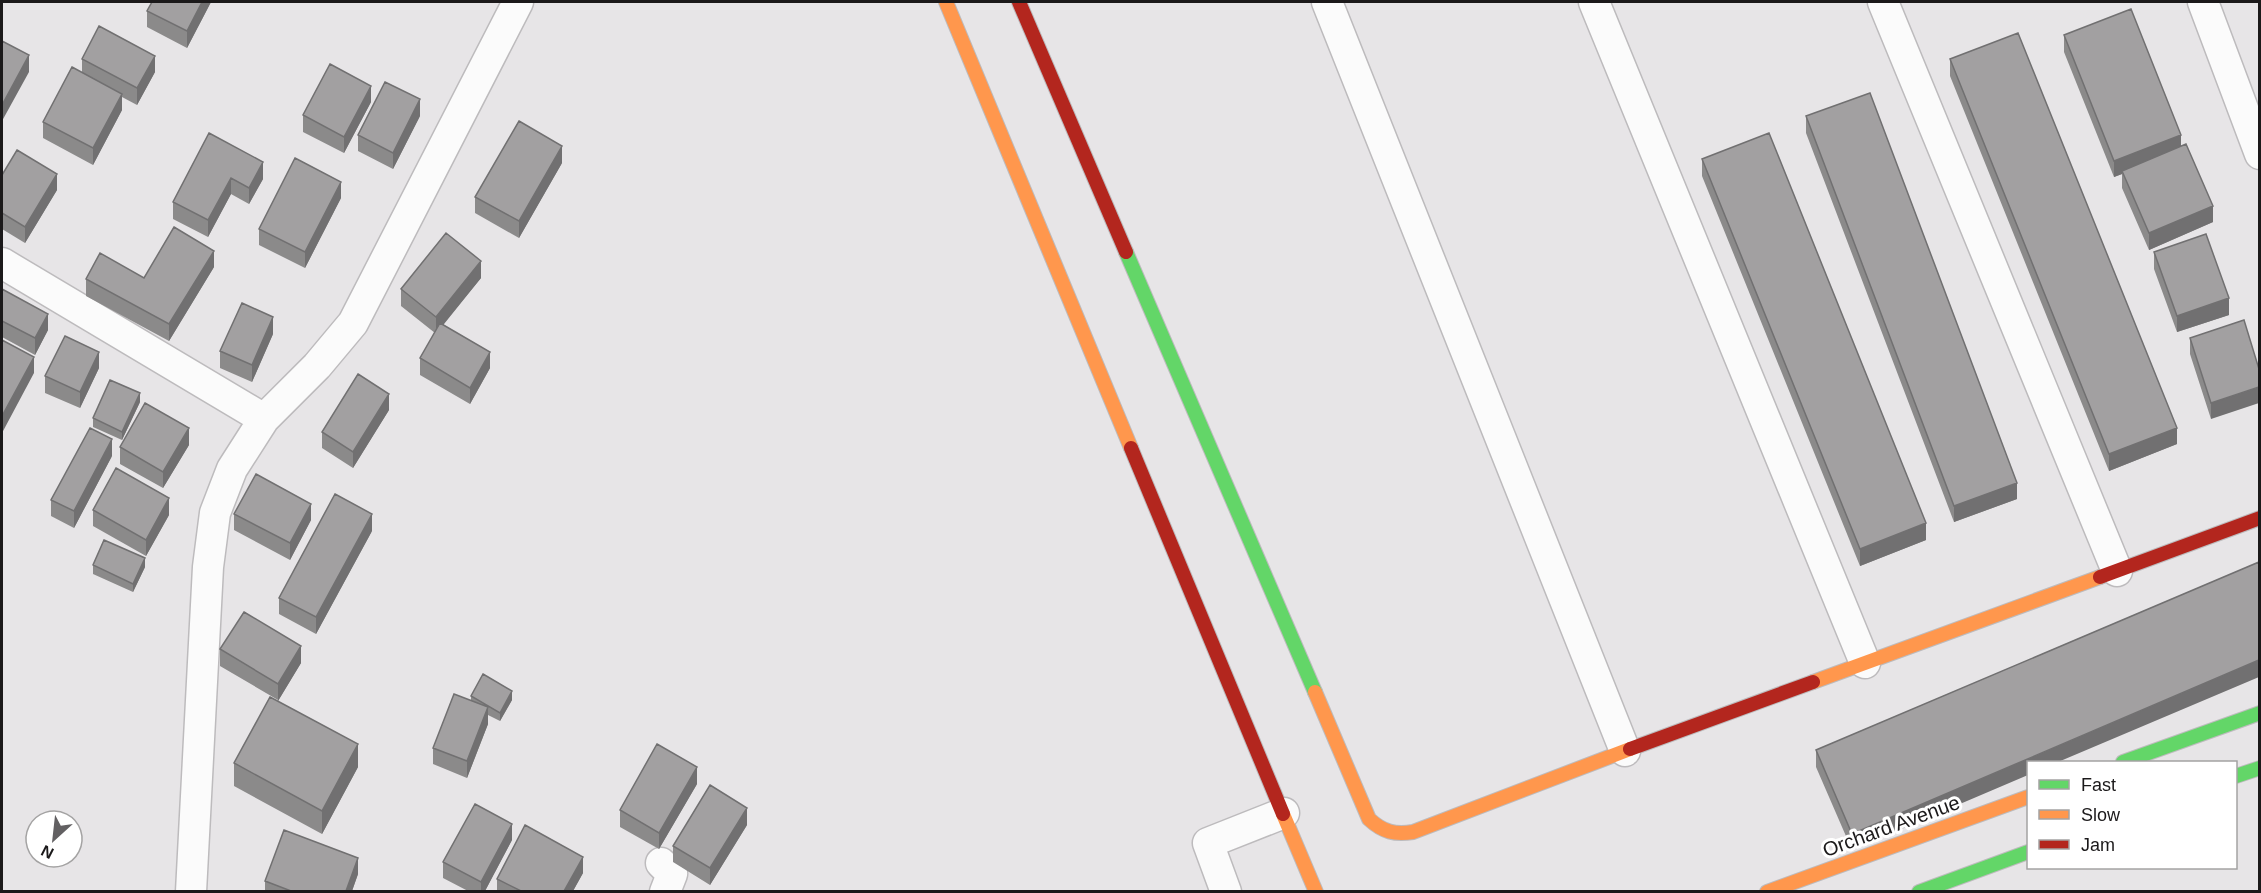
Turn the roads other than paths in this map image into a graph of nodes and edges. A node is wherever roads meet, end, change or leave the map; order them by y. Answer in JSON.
{"nodes":[{"id":1,"x":518,"y":2,"type":"edge"},
{"id":2,"x":946,"y":2,"type":"edge"},
{"id":3,"x":1020,"y":2,"type":"edge"},
{"id":4,"x":1327,"y":2,"type":"edge"},
{"id":5,"x":1594,"y":2,"type":"edge"},
{"id":6,"x":1883,"y":2,"type":"edge"},
{"id":7,"x":2203,"y":2,"type":"edge"},
{"id":8,"x":2259,"y":154,"type":"edge"},
{"id":9,"x":2,"y":263,"type":"edge"},
{"id":10,"x":264,"y":419,"type":"junction"},
{"id":11,"x":2259,"y":518,"type":"edge"},
{"id":12,"x":2117,"y":571,"type":"junction"},
{"id":13,"x":1865,"y":663,"type":"junction"},
{"id":14,"x":2259,"y":713,"type":"edge"},
{"id":15,"x":1625,"y":751,"type":"junction"},
{"id":16,"x":2126,"y":761,"type":"edge"},
{"id":17,"x":2259,"y":768,"type":"edge"},
{"id":18,"x":2237,"y":776,"type":"edge"},
{"id":19,"x":2027,"y":797,"type":"edge"},
{"id":20,"x":1284,"y":813,"type":"junction"},
{"id":21,"x":2027,"y":852,"type":"edge"},
{"id":22,"x":191,"y":891,"type":"edge"},
{"id":23,"x":1226,"y":891,"type":"edge"},
{"id":24,"x":1316,"y":891,"type":"edge"},
{"id":25,"x":1767,"y":891,"type":"edge"},
{"id":26,"x":1919,"y":891,"type":"edge"}],
"edges":[{"from":1,"to":10,"type":"street"},
{"from":2,"to":20,"type":"street"},
{"from":3,"to":15,"type":"street"},
{"from":4,"to":15,"type":"street"},
{"from":5,"to":13,"type":"street"},
{"from":6,"to":12,"type":"street"},
{"from":7,"to":8,"type":"street"},
{"from":9,"to":10,"type":"street"},
{"from":10,"to":22,"type":"street"},
{"from":11,"to":12,"type":"street"},
{"from":12,"to":13,"type":"street"},
{"from":13,"to":15,"type":"street"},
{"from":14,"to":16,"type":"street"},
{"from":17,"to":18,"type":"street"},
{"from":19,"to":25,"type":"street","name":"Orchard Avenue"},
{"from":20,"to":23,"type":"street"},
{"from":20,"to":24,"type":"street"},
{"from":21,"to":26,"type":"street"}]}
